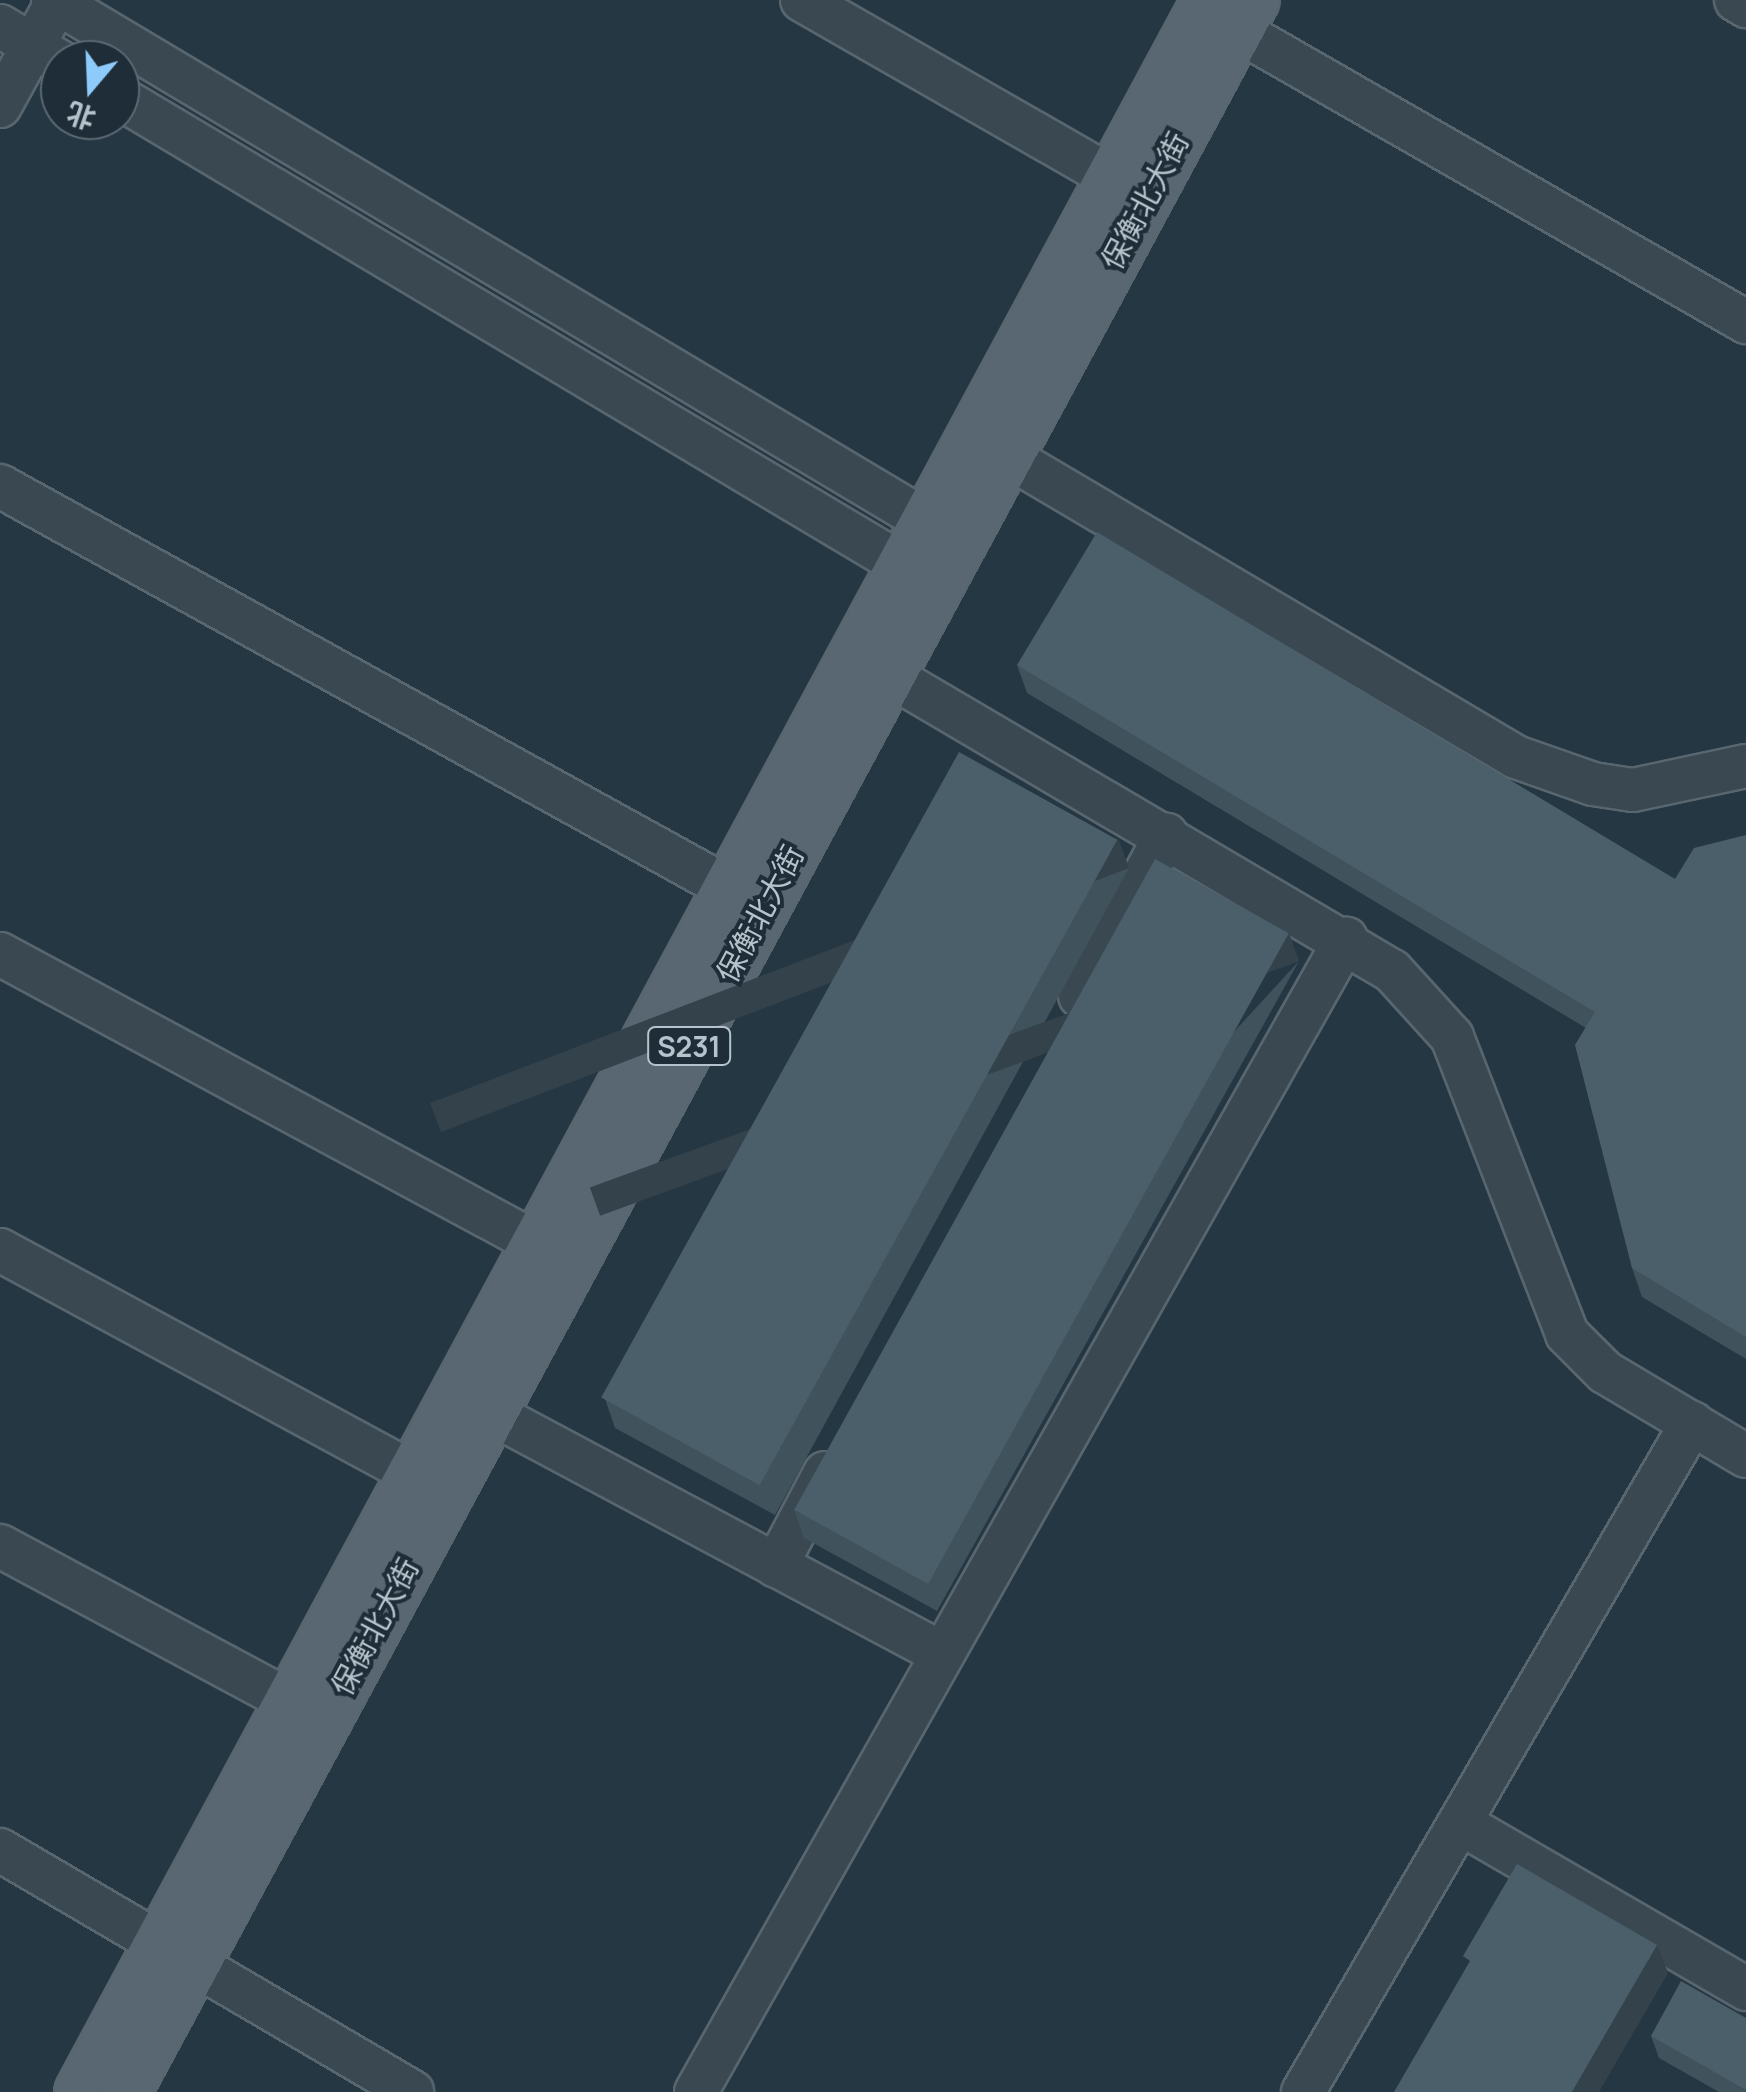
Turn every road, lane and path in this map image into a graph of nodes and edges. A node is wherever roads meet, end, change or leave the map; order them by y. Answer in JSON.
{"nodes":[{"id":1,"x":802,"y":0,"type":"edge"},
{"id":2,"x":1736,"y":0,"type":"edge"},
{"id":3,"x":56,"y":1,"type":"edge"},
{"id":4,"x":1746,"y":6,"type":"edge"},
{"id":5,"x":1233,"y":10,"type":"edge"},
{"id":6,"x":31,"y":45,"type":"edge"},
{"id":7,"x":0,"y":106,"type":"edge"},
{"id":8,"x":140,"y":109,"type":"edge"},
{"id":9,"x":1114,"y":178,"type":"junction"},
{"id":10,"x":1746,"y":322,"type":"edge"},
{"id":11,"x":1007,"y":456,"type":"junction"},
{"id":12,"x":0,"y":486,"type":"edge"},
{"id":13,"x":932,"y":554,"type":"junction"},
{"id":14,"x":889,"y":675,"type":"junction"},
{"id":15,"x":1746,"y":766,"type":"edge"},
{"id":16,"x":1166,"y":835,"type":"junction"},
{"id":17,"x":730,"y":889,"type":"junction"},
{"id":18,"x":1346,"y":939,"type":"junction"},
{"id":19,"x":0,"y":954,"type":"edge"},
{"id":20,"x":1064,"y":1026,"type":"edge"},
{"id":21,"x":538,"y":1244,"type":"junction"},
{"id":22,"x":0,"y":1250,"type":"edge"},
{"id":23,"x":490,"y":1413,"type":"junction"},
{"id":24,"x":1692,"y":1423,"type":"junction"},
{"id":25,"x":841,"y":1444,"type":"edge"},
{"id":26,"x":1746,"y":1456,"type":"edge"},
{"id":27,"x":414,"y":1474,"type":"junction"},
{"id":28,"x":0,"y":1546,"type":"edge"},
{"id":29,"x":776,"y":1566,"type":"junction"},
{"id":30,"x":939,"y":1652,"type":"junction"},
{"id":31,"x":291,"y":1702,"type":"junction"},
{"id":32,"x":1460,"y":1823,"type":"junction"},
{"id":33,"x":0,"y":1850,"type":"edge"},
{"id":34,"x":177,"y":1954,"type":"junction"},
{"id":35,"x":1746,"y":1988,"type":"edge"},
{"id":36,"x":81,"y":2092,"type":"edge"},
{"id":37,"x":124,"y":2092,"type":"edge"},
{"id":38,"x":412,"y":2092,"type":"edge"},
{"id":39,"x":696,"y":2092,"type":"edge"},
{"id":40,"x":1304,"y":2092,"type":"edge"}],
"edges":[{"from":1,"to":9,"type":"street"},
{"from":2,"to":4,"type":"street"},
{"from":3,"to":6,"type":"street"},
{"from":3,"to":13,"type":"street"},
{"from":5,"to":9,"type":"main road","name":"保衡北大街","number":"S231"},
{"from":5,"to":10,"type":"street"},
{"from":5,"to":11,"type":"main road","name":"保衡北大街","number":"S231"},
{"from":6,"to":7,"type":"street"},
{"from":8,"to":13,"type":"street"},
{"from":9,"to":13,"type":"main road","name":"保衡北大街","number":"S231"},
{"from":11,"to":13,"type":"main road","name":"保衡北大街","number":"S231"},
{"from":11,"to":15,"type":"street"},
{"from":12,"to":17,"type":"street"},
{"from":13,"to":14,"type":"main road","name":"保衡北大街","number":"S231"},
{"from":13,"to":17,"type":"main road","name":"保衡北大街","number":"S231"},
{"from":14,"to":16,"type":"street"},
{"from":14,"to":23,"type":"main road","name":"保衡北大街","number":"S231"},
{"from":16,"to":18,"type":"street"},
{"from":16,"to":20,"type":"street"},
{"from":17,"to":21,"type":"main road","name":"保衡北大街","number":"S231"},
{"from":18,"to":24,"type":"street"},
{"from":18,"to":30,"type":"street"},
{"from":19,"to":21,"type":"street"},
{"from":21,"to":27,"type":"main road","name":"保衡北大街","number":"S231"},
{"from":22,"to":27,"type":"street"},
{"from":23,"to":29,"type":"street"},
{"from":23,"to":34,"type":"main road","name":"保衡北大街","number":"S231"},
{"from":24,"to":26,"type":"street"},
{"from":24,"to":32,"type":"street"},
{"from":25,"to":29,"type":"street"},
{"from":27,"to":31,"type":"main road","name":"保衡北大街","number":"S231"},
{"from":28,"to":31,"type":"street"},
{"from":29,"to":30,"type":"street"},
{"from":30,"to":39,"type":"street"},
{"from":31,"to":34,"type":"main road","name":"保衡北大街","number":"S231"},
{"from":32,"to":35,"type":"street"},
{"from":32,"to":40,"type":"street"},
{"from":33,"to":34,"type":"street"},
{"from":34,"to":36,"type":"main road","name":"保衡北大街","number":"S231"},
{"from":34,"to":37,"type":"main road","name":"保衡北大街","number":"S231"},
{"from":34,"to":38,"type":"street"}]}
